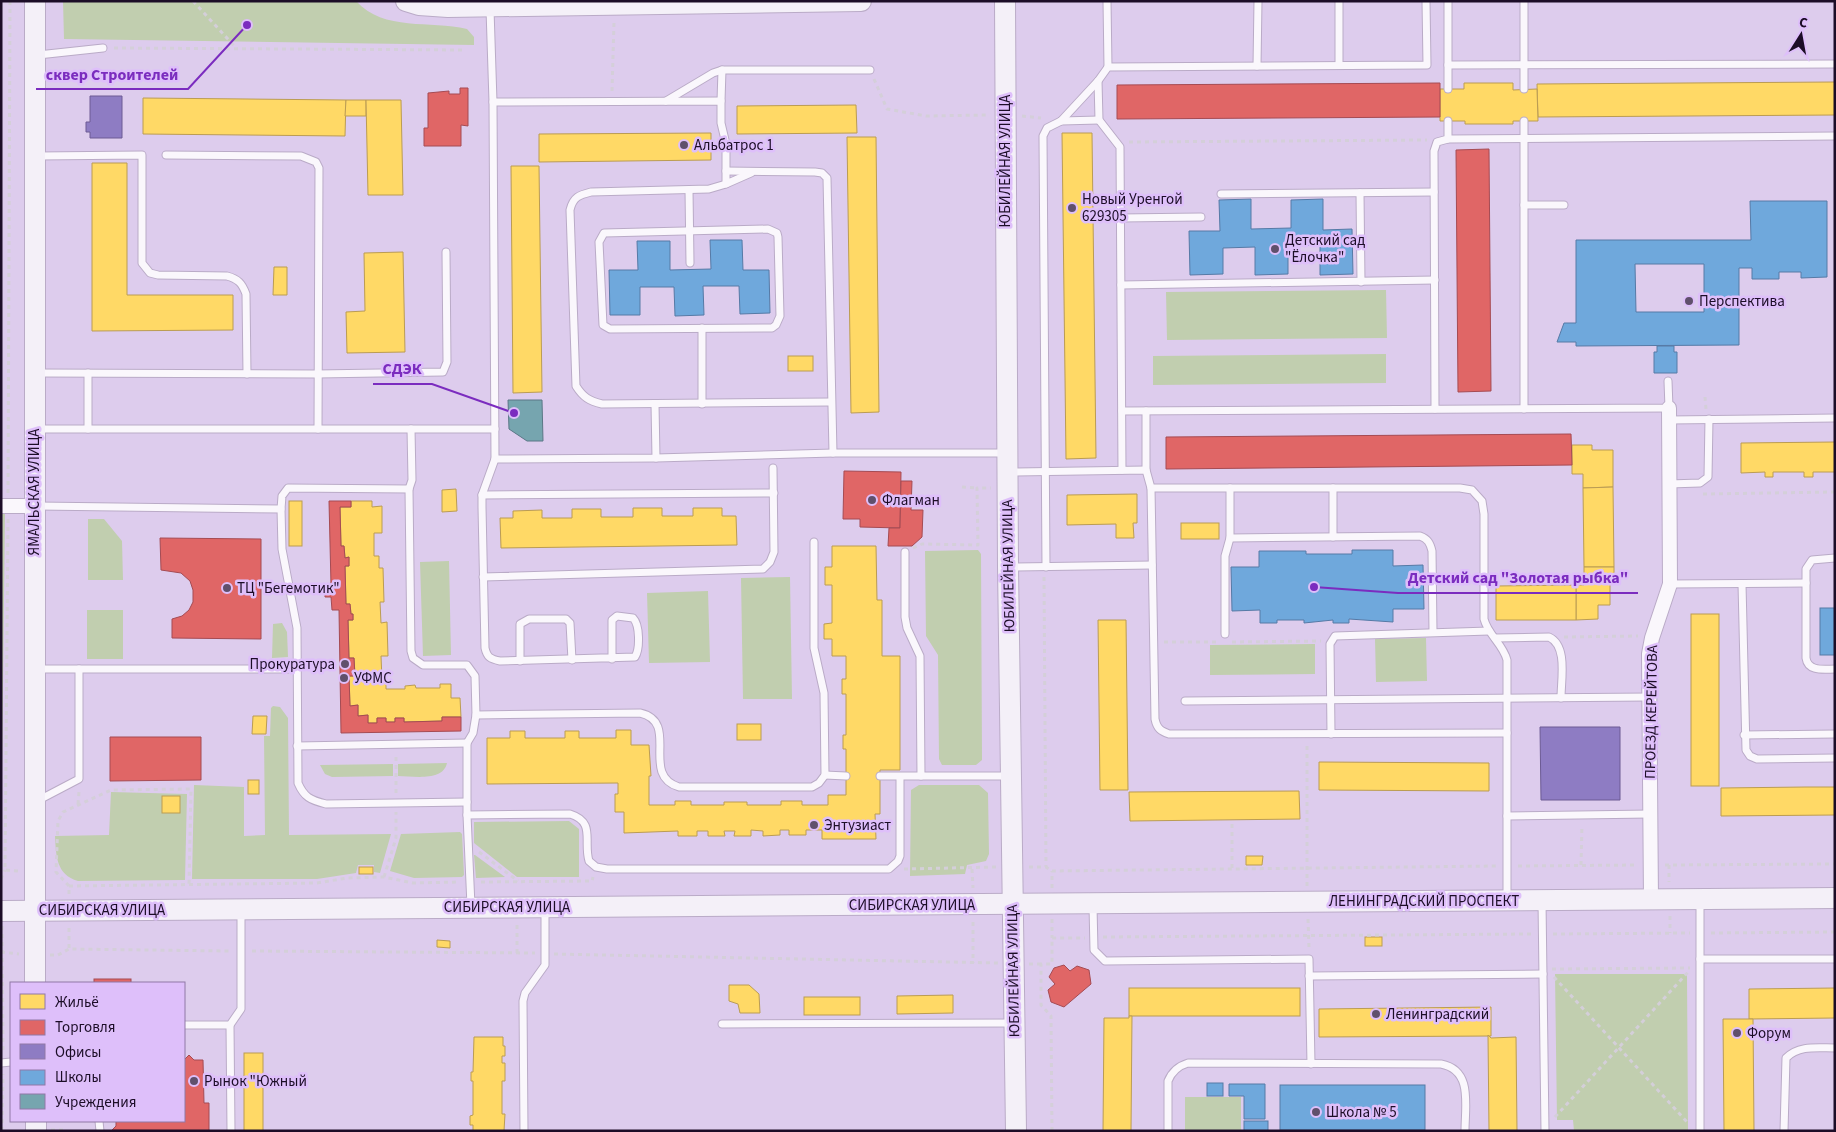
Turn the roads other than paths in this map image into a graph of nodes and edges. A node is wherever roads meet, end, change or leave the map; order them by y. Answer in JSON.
{"nodes":[{"id":1,"x":35,"y":1,"type":"edge"},
{"id":2,"x":406,"y":1,"type":"edge"},
{"id":3,"x":861,"y":1,"type":"edge"},
{"id":4,"x":1005,"y":1,"type":"edge"},
{"id":5,"x":1107,"y":1,"type":"edge"},
{"id":6,"x":1258,"y":1,"type":"edge"},
{"id":7,"x":1338,"y":1,"type":"edge"},
{"id":8,"x":1426,"y":1,"type":"edge"},
{"id":9,"x":1448,"y":1,"type":"edge"},
{"id":10,"x":1524,"y":1,"type":"edge"},
{"id":11,"x":490,"y":7,"type":"junction"},
{"id":12,"x":103,"y":48,"type":"road end"},
{"id":13,"x":35,"y":56,"type":"junction"},
{"id":14,"x":1524,"y":64,"type":"junction"},
{"id":15,"x":1835,"y":64,"type":"edge"},
{"id":16,"x":1448,"y":65,"type":"junction"},
{"id":17,"x":1257,"y":66,"type":"junction"},
{"id":18,"x":1339,"y":66,"type":"junction"},
{"id":19,"x":1108,"y":67,"type":"junction"},
{"id":20,"x":722,"y":70,"type":"junction"},
{"id":21,"x":870,"y":70,"type":"road end"},
{"id":22,"x":1098,"y":81,"type":"junction"},
{"id":23,"x":1448,"y":89,"type":"dead end"},
{"id":24,"x":1524,"y":89,"type":"dead end"},
{"id":25,"x":665,"y":101,"type":"junction"},
{"id":26,"x":721,"y":101,"type":"junction"},
{"id":27,"x":493,"y":102,"type":"junction"},
{"id":28,"x":1099,"y":120,"type":"junction"},
{"id":29,"x":1061,"y":121,"type":"junction"},
{"id":30,"x":1448,"y":121,"type":"dead end"},
{"id":31,"x":1524,"y":121,"type":"dead end"},
{"id":32,"x":1835,"y":136,"type":"edge"},
{"id":33,"x":1524,"y":139,"type":"junction"},
{"id":34,"x":1448,"y":140,"type":"junction"},
{"id":35,"x":166,"y":155,"type":"dead end"},
{"id":36,"x":35,"y":156,"type":"junction"},
{"id":37,"x":726,"y":171,"type":"junction"},
{"id":38,"x":755,"y":171,"type":"junction"},
{"id":39,"x":726,"y":184,"type":"junction"},
{"id":40,"x":689,"y":190,"type":"junction"},
{"id":41,"x":1434,"y":192,"type":"junction"},
{"id":42,"x":1360,"y":193,"type":"junction"},
{"id":43,"x":1221,"y":194,"type":"dead end"},
{"id":44,"x":1524,"y":205,"type":"junction"},
{"id":45,"x":1564,"y":205,"type":"dead end"},
{"id":46,"x":1201,"y":217,"type":"dead end"},
{"id":47,"x":1120,"y":218,"type":"junction"},
{"id":48,"x":690,"y":230,"type":"junction"},
{"id":49,"x":446,"y":252,"type":"dead end"},
{"id":50,"x":690,"y":263,"type":"dead end"},
{"id":51,"x":1435,"y":280,"type":"junction"},
{"id":52,"x":1361,"y":282,"type":"junction"},
{"id":53,"x":1121,"y":285,"type":"junction"},
{"id":54,"x":702,"y":328,"type":"junction"},
{"id":55,"x":34,"y":373,"type":"junction"},
{"id":56,"x":88,"y":374,"type":"junction"},
{"id":57,"x":247,"y":374,"type":"junction"},
{"id":58,"x":317,"y":374,"type":"junction"},
{"id":59,"x":1668,"y":381,"type":"dead end"},
{"id":60,"x":831,"y":402,"type":"junction"},
{"id":61,"x":655,"y":404,"type":"junction"},
{"id":62,"x":702,"y":404,"type":"junction"},
{"id":63,"x":1524,"y":408,"type":"junction"},
{"id":64,"x":1435,"y":409,"type":"junction"},
{"id":65,"x":1122,"y":411,"type":"junction"},
{"id":66,"x":1146,"y":411,"type":"junction"},
{"id":67,"x":1669,"y":414,"type":"junction"},
{"id":68,"x":1835,"y":418,"type":"edge"},
{"id":69,"x":1709,"y":419,"type":"junction"},
{"id":70,"x":34,"y":429,"type":"junction"},
{"id":71,"x":88,"y":429,"type":"junction"},
{"id":72,"x":318,"y":429,"type":"junction"},
{"id":73,"x":411,"y":429,"type":"junction"},
{"id":74,"x":495,"y":429,"type":"junction"},
{"id":75,"x":833,"y":453,"type":"junction"},
{"id":76,"x":656,"y":458,"type":"junction"},
{"id":77,"x":495,"y":459,"type":"junction"},
{"id":78,"x":773,"y":468,"type":"dead end"},
{"id":79,"x":1122,"y":470,"type":"junction"},
{"id":80,"x":1146,"y":470,"type":"junction"},
{"id":81,"x":1008,"y":471,"type":"junction"},
{"id":82,"x":1046,"y":472,"type":"junction"},
{"id":83,"x":1669,"y":484,"type":"junction"},
{"id":84,"x":1151,"y":488,"type":"junction"},
{"id":85,"x":1230,"y":488,"type":"junction"},
{"id":86,"x":1333,"y":488,"type":"junction"},
{"id":87,"x":409,"y":489,"type":"junction"},
{"id":88,"x":774,"y":493,"type":"junction"},
{"id":89,"x":482,"y":496,"type":"junction"},
{"id":90,"x":4,"y":506,"type":"edge"},
{"id":91,"x":34,"y":506,"type":"junction"},
{"id":92,"x":282,"y":509,"type":"junction"},
{"id":93,"x":1333,"y":537,"type":"junction"},
{"id":94,"x":1230,"y":538,"type":"junction"},
{"id":95,"x":814,"y":542,"type":"dead end"},
{"id":96,"x":905,"y":552,"type":"road end"},
{"id":97,"x":1835,"y":558,"type":"edge"},
{"id":98,"x":1152,"y":566,"type":"junction"},
{"id":99,"x":1008,"y":567,"type":"junction"},
{"id":100,"x":1045,"y":567,"type":"junction"},
{"id":101,"x":483,"y":576,"type":"junction"},
{"id":102,"x":1670,"y":584,"type":"junction"},
{"id":103,"x":1742,"y":584,"type":"junction"},
{"id":104,"x":1806,"y":584,"type":"junction"},
{"id":105,"x":1489,"y":631,"type":"junction"},
{"id":106,"x":1433,"y":632,"type":"junction"},
{"id":107,"x":1224,"y":634,"type":"dead end"},
{"id":108,"x":1495,"y":638,"type":"junction"},
{"id":109,"x":612,"y":659,"type":"junction"},
{"id":110,"x":520,"y":660,"type":"junction"},
{"id":111,"x":572,"y":660,"type":"junction"},
{"id":112,"x":34,"y":669,"type":"junction"},
{"id":113,"x":79,"y":669,"type":"junction"},
{"id":114,"x":297,"y":669,"type":"junction"},
{"id":115,"x":1835,"y":669,"type":"edge"},
{"id":116,"x":1649,"y":697,"type":"junction"},
{"id":117,"x":1508,"y":698,"type":"junction"},
{"id":118,"x":1562,"y":698,"type":"junction"},
{"id":119,"x":1331,"y":700,"type":"junction"},
{"id":120,"x":1185,"y":701,"type":"dead end"},
{"id":121,"x":476,"y":714,"type":"junction"},
{"id":122,"x":1507,"y":733,"type":"junction"},
{"id":123,"x":1331,"y":734,"type":"junction"},
{"id":124,"x":1835,"y":734,"type":"edge"},
{"id":125,"x":1744,"y":735,"type":"junction"},
{"id":126,"x":467,"y":744,"type":"junction"},
{"id":127,"x":297,"y":746,"type":"junction"},
{"id":128,"x":1835,"y":758,"type":"edge"},
{"id":129,"x":826,"y":775,"type":"junction"},
{"id":130,"x":846,"y":776,"type":"dead end"},
{"id":131,"x":880,"y":776,"type":"dead end"},
{"id":132,"x":921,"y":776,"type":"junction"},
{"id":133,"x":1011,"y":776,"type":"junction"},
{"id":134,"x":900,"y":777,"type":"junction"},
{"id":135,"x":34,"y":802,"type":"junction"},
{"id":136,"x":467,"y":802,"type":"junction"},
{"id":137,"x":1650,"y":814,"type":"junction"},
{"id":138,"x":467,"y":815,"type":"junction"},
{"id":139,"x":1507,"y":816,"type":"junction"},
{"id":140,"x":1835,"y":898,"type":"edge"},
{"id":141,"x":1700,"y":899,"type":"junction"},
{"id":142,"x":1651,"y":900,"type":"junction"},
{"id":143,"x":1507,"y":901,"type":"junction"},
{"id":144,"x":1542,"y":901,"type":"junction"},
{"id":145,"x":1092,"y":903,"type":"junction"},
{"id":146,"x":1013,"y":904,"type":"junction"},
{"id":147,"x":471,"y":907,"type":"junction"},
{"id":148,"x":545,"y":907,"type":"junction"},
{"id":149,"x":241,"y":909,"type":"junction"},
{"id":150,"x":1,"y":911,"type":"edge"},
{"id":151,"x":35,"y":911,"type":"junction"},
{"id":152,"x":1700,"y":959,"type":"junction"},
{"id":153,"x":1835,"y":959,"type":"edge"},
{"id":154,"x":1543,"y":974,"type":"junction"},
{"id":155,"x":1309,"y":976,"type":"junction"},
{"id":156,"x":35,"y":982,"type":"edge"},
{"id":157,"x":722,"y":1024,"type":"dead end"},
{"id":158,"x":1014,"y":1024,"type":"junction"},
{"id":159,"x":230,"y":1025,"type":"junction"},
{"id":160,"x":185,"y":1026,"type":"edge"},
{"id":161,"x":1835,"y":1048,"type":"edge"},
{"id":162,"x":1311,"y":1064,"type":"junction"},
{"id":163,"x":1545,"y":1129,"type":"edge"},
{"id":164,"x":231,"y":1131,"type":"edge"},
{"id":165,"x":524,"y":1131,"type":"edge"},
{"id":166,"x":1016,"y":1131,"type":"edge"},
{"id":167,"x":1168,"y":1131,"type":"edge"},
{"id":168,"x":1465,"y":1131,"type":"edge"},
{"id":169,"x":1700,"y":1131,"type":"edge"},
{"id":170,"x":1784,"y":1131,"type":"edge"}],
"edges":[{"from":1,"to":13,"type":"main road","name":"ЯМАЛЬСКАЯ УЛИЦА"},
{"from":2,"to":11,"type":"main road"},
{"from":3,"to":11,"type":"main road"},
{"from":4,"to":81,"type":"main road","name":"ЮБИЛЕЙНАЯ УЛИЦА"},
{"from":5,"to":19,"type":"lane"},
{"from":6,"to":17,"type":"lane"},
{"from":7,"to":18,"type":"lane"},
{"from":8,"to":18,"type":"lane"},
{"from":9,"to":16,"type":"lane"},
{"from":10,"to":14,"type":"lane"},
{"from":11,"to":27,"type":"lane"},
{"from":12,"to":13,"type":"lane"},
{"from":13,"to":36,"type":"main road","name":"ЯМАЛЬСКАЯ УЛИЦА"},
{"from":14,"to":15,"type":"lane"},
{"from":14,"to":16,"type":"lane"},
{"from":14,"to":24,"type":"lane"},
{"from":16,"to":23,"type":"lane"},
{"from":17,"to":18,"type":"lane"},
{"from":17,"to":19,"type":"lane"},
{"from":19,"to":22,"type":"lane"},
{"from":20,"to":21,"type":"lane"},
{"from":20,"to":25,"type":"lane"},
{"from":20,"to":26,"type":"lane"},
{"from":22,"to":28,"type":"lane"},
{"from":22,"to":29,"type":"lane"},
{"from":25,"to":26,"type":"lane"},
{"from":25,"to":27,"type":"lane"},
{"from":26,"to":37,"type":"lane"},
{"from":27,"to":74,"type":"lane"},
{"from":28,"to":29,"type":"lane"},
{"from":28,"to":47,"type":"lane"},
{"from":29,"to":82,"type":"lane"},
{"from":30,"to":34,"type":"lane"},
{"from":31,"to":33,"type":"lane"},
{"from":32,"to":33,"type":"lane"},
{"from":33,"to":34,"type":"lane"},
{"from":33,"to":44,"type":"lane"},
{"from":34,"to":41,"type":"lane"},
{"from":35,"to":58,"type":"lane"},
{"from":36,"to":55,"type":"main road","name":"ЯМАЛЬСКАЯ УЛИЦА"},
{"from":36,"to":57,"type":"lane"},
{"from":37,"to":38,"type":"lane"},
{"from":37,"to":39,"type":"lane"},
{"from":38,"to":39,"type":"lane"},
{"from":38,"to":60,"type":"lane"},
{"from":39,"to":40,"type":"lane"},
{"from":40,"to":48,"type":"lane"},
{"from":40,"to":61,"type":"lane"},
{"from":41,"to":42,"type":"lane"},
{"from":41,"to":51,"type":"lane"},
{"from":42,"to":43,"type":"lane"},
{"from":42,"to":52,"type":"lane"},
{"from":44,"to":45,"type":"lane"},
{"from":44,"to":63,"type":"lane"},
{"from":46,"to":47,"type":"lane"},
{"from":47,"to":53,"type":"lane"},
{"from":48,"to":50,"type":"lane"},
{"from":48,"to":54,"type":"lane"},
{"from":48,"to":54,"type":"lane"},
{"from":49,"to":58,"type":"lane"},
{"from":51,"to":52,"type":"lane"},
{"from":51,"to":64,"type":"lane"},
{"from":52,"to":53,"type":"lane"},
{"from":53,"to":65,"type":"lane"},
{"from":54,"to":62,"type":"lane"},
{"from":55,"to":56,"type":"lane"},
{"from":55,"to":70,"type":"main road","name":"ЯМАЛЬСКАЯ УЛИЦА"},
{"from":56,"to":57,"type":"lane"},
{"from":56,"to":71,"type":"lane"},
{"from":57,"to":58,"type":"lane"},
{"from":58,"to":72,"type":"lane"},
{"from":59,"to":67,"type":"lane"},
{"from":60,"to":62,"type":"lane"},
{"from":60,"to":75,"type":"lane"},
{"from":61,"to":62,"type":"lane"},
{"from":61,"to":76,"type":"lane"},
{"from":63,"to":64,"type":"lane"},
{"from":63,"to":67,"type":"lane"},
{"from":64,"to":66,"type":"lane"},
{"from":65,"to":66,"type":"lane"},
{"from":65,"to":79,"type":"lane"},
{"from":66,"to":80,"type":"lane"},
{"from":67,"to":69,"type":"lane"},
{"from":67,"to":83,"type":"street","name":"ПРОЕЗД КЕРЕЙТОВА"},
{"from":68,"to":69,"type":"lane"},
{"from":69,"to":83,"type":"lane"},
{"from":70,"to":71,"type":"lane"},
{"from":70,"to":91,"type":"main road","name":"ЯМАЛЬСКАЯ УЛИЦА"},
{"from":71,"to":72,"type":"lane"},
{"from":72,"to":73,"type":"lane"},
{"from":73,"to":74,"type":"lane"},
{"from":73,"to":87,"type":"lane"},
{"from":74,"to":77,"type":"lane"},
{"from":75,"to":76,"type":"lane"},
{"from":75,"to":81,"type":"lane"},
{"from":76,"to":77,"type":"lane"},
{"from":77,"to":89,"type":"lane"},
{"from":78,"to":88,"type":"lane"},
{"from":79,"to":80,"type":"lane"},
{"from":79,"to":82,"type":"lane"},
{"from":80,"to":84,"type":"lane"},
{"from":81,"to":82,"type":"lane"},
{"from":81,"to":99,"type":"main road","name":"ЮБИЛЕЙНАЯ УЛИЦА"},
{"from":82,"to":100,"type":"lane"},
{"from":83,"to":102,"type":"street","name":"ПРОЕЗД КЕРЕЙТОВА"},
{"from":84,"to":85,"type":"lane"},
{"from":84,"to":98,"type":"lane"},
{"from":85,"to":86,"type":"lane"},
{"from":85,"to":94,"type":"lane"},
{"from":86,"to":93,"type":"lane"},
{"from":86,"to":105,"type":"lane"},
{"from":87,"to":92,"type":"lane"},
{"from":87,"to":121,"type":"lane"},
{"from":88,"to":89,"type":"lane"},
{"from":88,"to":101,"type":"lane"},
{"from":89,"to":101,"type":"lane"},
{"from":90,"to":91,"type":"street"},
{"from":91,"to":92,"type":"lane"},
{"from":91,"to":112,"type":"main road","name":"ЯМАЛЬСКАЯ УЛИЦА"},
{"from":92,"to":114,"type":"lane"},
{"from":93,"to":94,"type":"lane"},
{"from":93,"to":106,"type":"lane"},
{"from":94,"to":107,"type":"lane"},
{"from":95,"to":129,"type":"lane"},
{"from":96,"to":132,"type":"lane"},
{"from":97,"to":104,"type":"lane"},
{"from":98,"to":100,"type":"lane"},
{"from":98,"to":123,"type":"lane"},
{"from":99,"to":100,"type":"lane"},
{"from":99,"to":133,"type":"main road","name":"ЮБИЛЕЙНАЯ УЛИЦА"},
{"from":101,"to":110,"type":"lane"},
{"from":102,"to":103,"type":"lane"},
{"from":102,"to":116,"type":"street","name":"ПРОЕЗД КЕРЕЙТОВА"},
{"from":103,"to":104,"type":"lane"},
{"from":103,"to":125,"type":"lane"},
{"from":104,"to":115,"type":"lane"},
{"from":105,"to":106,"type":"lane"},
{"from":105,"to":108,"type":"lane"},
{"from":106,"to":119,"type":"lane"},
{"from":108,"to":117,"type":"lane"},
{"from":108,"to":118,"type":"lane"},
{"from":109,"to":109,"type":"lane"},
{"from":109,"to":111,"type":"lane"},
{"from":110,"to":111,"type":"lane"},
{"from":110,"to":111,"type":"lane"},
{"from":112,"to":113,"type":"lane"},
{"from":112,"to":135,"type":"main road","name":"ЯМАЛЬСКАЯ УЛИЦА"},
{"from":113,"to":114,"type":"lane"},
{"from":113,"to":135,"type":"lane"},
{"from":114,"to":127,"type":"lane"},
{"from":116,"to":118,"type":"lane"},
{"from":116,"to":137,"type":"street","name":"ПРОЕЗД КЕРЕЙТОВА"},
{"from":117,"to":118,"type":"lane"},
{"from":117,"to":119,"type":"lane"},
{"from":117,"to":122,"type":"lane"},
{"from":119,"to":120,"type":"lane"},
{"from":119,"to":123,"type":"lane"},
{"from":121,"to":126,"type":"lane"},
{"from":121,"to":129,"type":"lane"},
{"from":122,"to":123,"type":"lane"},
{"from":122,"to":139,"type":"lane"},
{"from":124,"to":125,"type":"lane"},
{"from":125,"to":128,"type":"lane"},
{"from":126,"to":127,"type":"lane"},
{"from":126,"to":136,"type":"lane"},
{"from":127,"to":136,"type":"lane"},
{"from":129,"to":130,"type":"lane"},
{"from":131,"to":134,"type":"lane"},
{"from":132,"to":133,"type":"lane"},
{"from":132,"to":134,"type":"lane"},
{"from":133,"to":146,"type":"main road","name":"ЮБИЛЕЙНАЯ УЛИЦА"},
{"from":134,"to":138,"type":"lane"},
{"from":135,"to":151,"type":"main road","name":"ЯМАЛЬСКАЯ УЛИЦА"},
{"from":136,"to":138,"type":"lane"},
{"from":137,"to":139,"type":"lane"},
{"from":137,"to":142,"type":"street","name":"ПРОЕЗД КЕРЕЙТОВА"},
{"from":138,"to":147,"type":"lane"},
{"from":139,"to":143,"type":"lane"},
{"from":140,"to":141,"type":"main road","name":"ЛЕНИНГРАДСКИЙ ПРОСПЕКТ"},
{"from":141,"to":142,"type":"main road","name":"ЛЕНИНГРАДСКИЙ ПРОСПЕКТ"},
{"from":141,"to":152,"type":"lane"},
{"from":142,"to":144,"type":"main road","name":"ЛЕНИНГРАДСКИЙ ПРОСПЕКТ"},
{"from":143,"to":144,"type":"main road","name":"ЛЕНИНГРАДСКИЙ ПРОСПЕКТ"},
{"from":143,"to":145,"type":"main road","name":"ЛЕНИНГРАДСКИЙ ПРОСПЕКТ"},
{"from":144,"to":154,"type":"lane"},
{"from":145,"to":146,"type":"main road","name":"ЛЕНИНГРАДСКИЙ ПРОСПЕКТ"},
{"from":145,"to":155,"type":"lane"},
{"from":146,"to":148,"type":"main road","name":"СИБИРСКАЯ УЛИЦА"},
{"from":146,"to":158,"type":"main road","name":"ЮБИЛЕЙНАЯ УЛИЦА"},
{"from":147,"to":148,"type":"main road","name":"СИБИРСКАЯ УЛИЦА"},
{"from":147,"to":149,"type":"main road","name":"СИБИРСКАЯ УЛИЦА"},
{"from":148,"to":165,"type":"lane"},
{"from":149,"to":151,"type":"main road","name":"СИБИРСКАЯ УЛИЦА"},
{"from":149,"to":159,"type":"lane"},
{"from":150,"to":151,"type":"main road","name":"СИБИРСКАЯ УЛИЦА"},
{"from":151,"to":156,"type":"main road","name":"ЯМАЛЬСКАЯ УЛИЦА"},
{"from":152,"to":153,"type":"lane"},
{"from":152,"to":169,"type":"lane"},
{"from":154,"to":155,"type":"lane"},
{"from":154,"to":163,"type":"lane"},
{"from":155,"to":162,"type":"lane"},
{"from":157,"to":158,"type":"lane"},
{"from":158,"to":166,"type":"main road","name":"ЮБИЛЕЙНАЯ УЛИЦА"},
{"from":159,"to":160,"type":"lane"},
{"from":159,"to":164,"type":"lane"},
{"from":161,"to":170,"type":"lane"},
{"from":162,"to":167,"type":"lane"},
{"from":162,"to":168,"type":"lane"}]}
